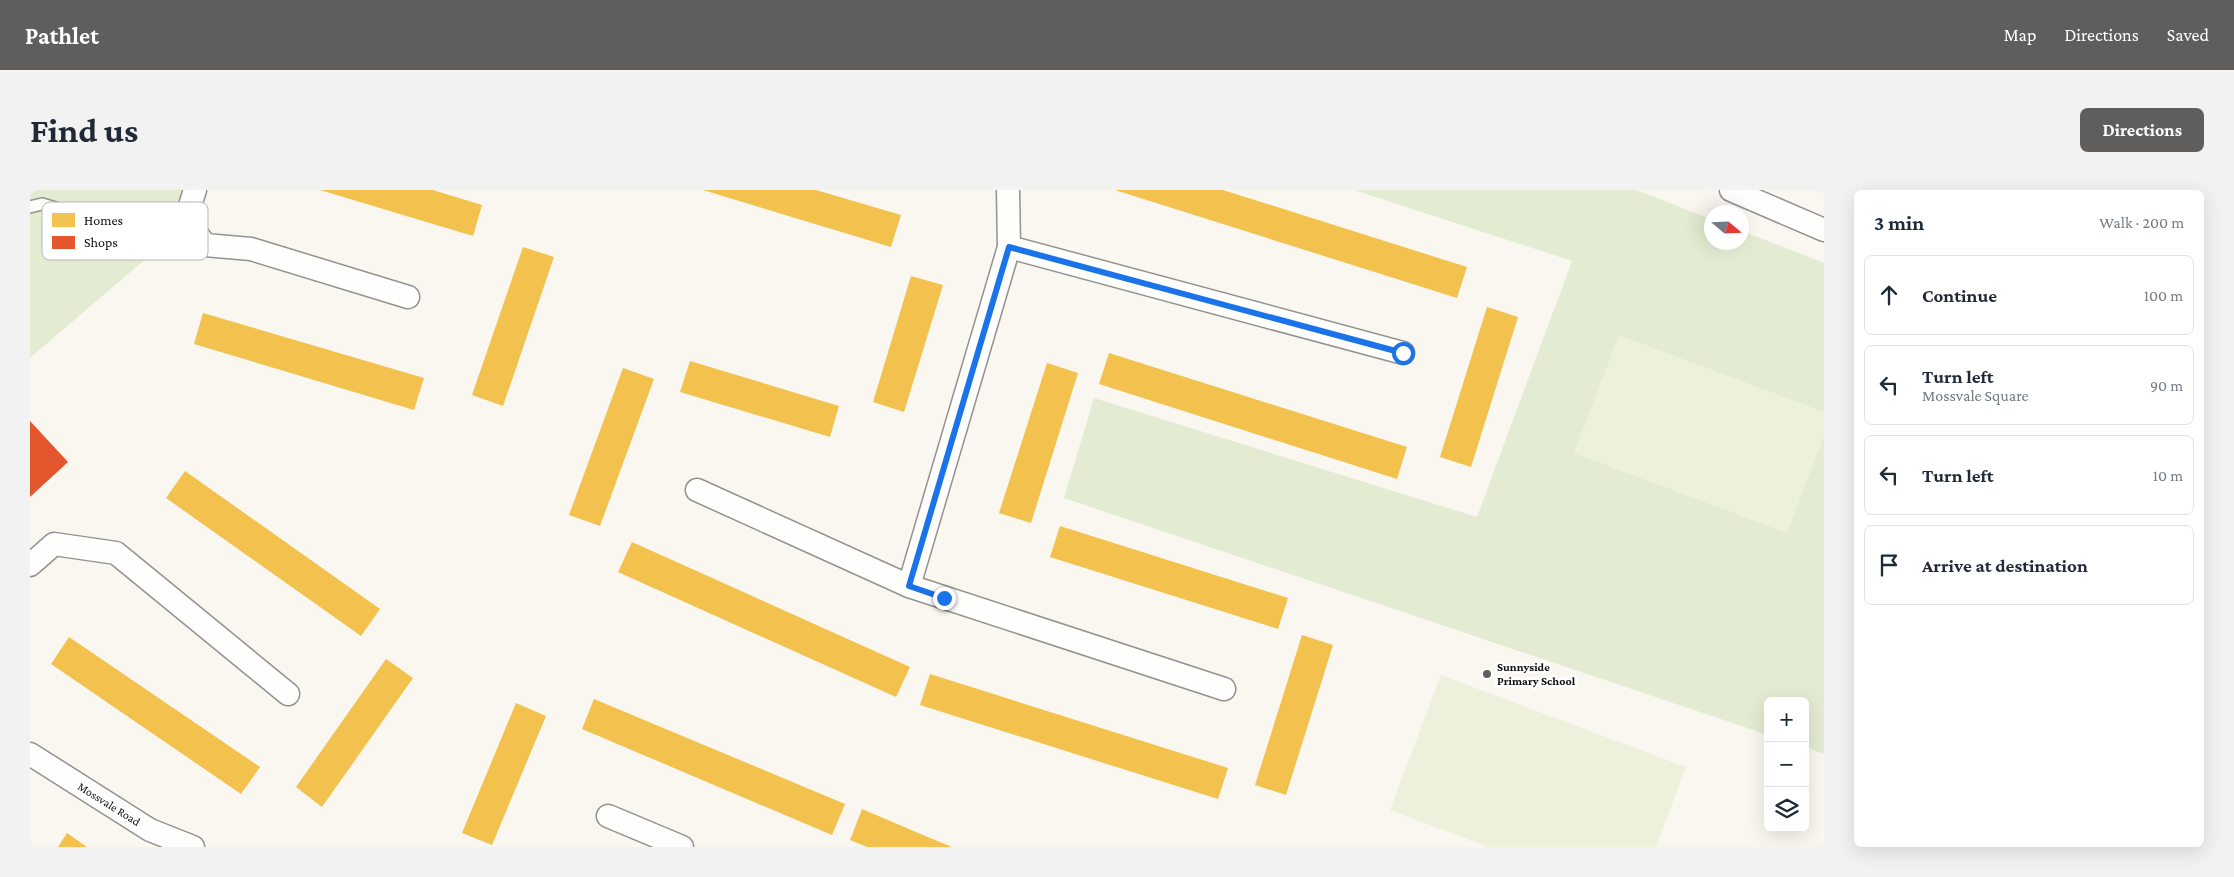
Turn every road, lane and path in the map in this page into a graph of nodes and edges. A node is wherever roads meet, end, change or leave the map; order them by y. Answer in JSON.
{"nodes":[{"id":1,"x":195,"y":190,"type":"edge"},
{"id":2,"x":1008,"y":190,"type":"edge"},
{"id":3,"x":1731,"y":190,"type":"edge"},
{"id":4,"x":191,"y":202,"type":"edge"},
{"id":5,"x":1824,"y":230,"type":"edge"},
{"id":6,"x":208,"y":245,"type":"edge"},
{"id":7,"x":1009,"y":247,"type":"junction"},
{"id":8,"x":408,"y":297,"type":"dead end"},
{"id":9,"x":1403,"y":353,"type":"dead end"},
{"id":10,"x":697,"y":490,"type":"dead end"},
{"id":11,"x":30,"y":565,"type":"edge"},
{"id":12,"x":909,"y":586,"type":"junction"},
{"id":13,"x":1224,"y":689,"type":"dead end"},
{"id":14,"x":288,"y":694,"type":"dead end"},
{"id":15,"x":30,"y":754,"type":"edge"},
{"id":16,"x":608,"y":816,"type":"dead end"},
{"id":17,"x":193,"y":847,"type":"edge"},
{"id":18,"x":682,"y":847,"type":"edge"}],
"edges":[{"from":1,"to":4,"type":"street"},
{"from":2,"to":7,"type":"street"},
{"from":3,"to":5,"type":"street"},
{"from":6,"to":8,"type":"street"},
{"from":7,"to":9,"type":"street"},
{"from":7,"to":12,"type":"street"},
{"from":10,"to":12,"type":"street"},
{"from":11,"to":14,"type":"street"},
{"from":12,"to":13,"type":"street"},
{"from":15,"to":17,"type":"street","name":"Mossvale Road"},
{"from":16,"to":18,"type":"street"}]}
